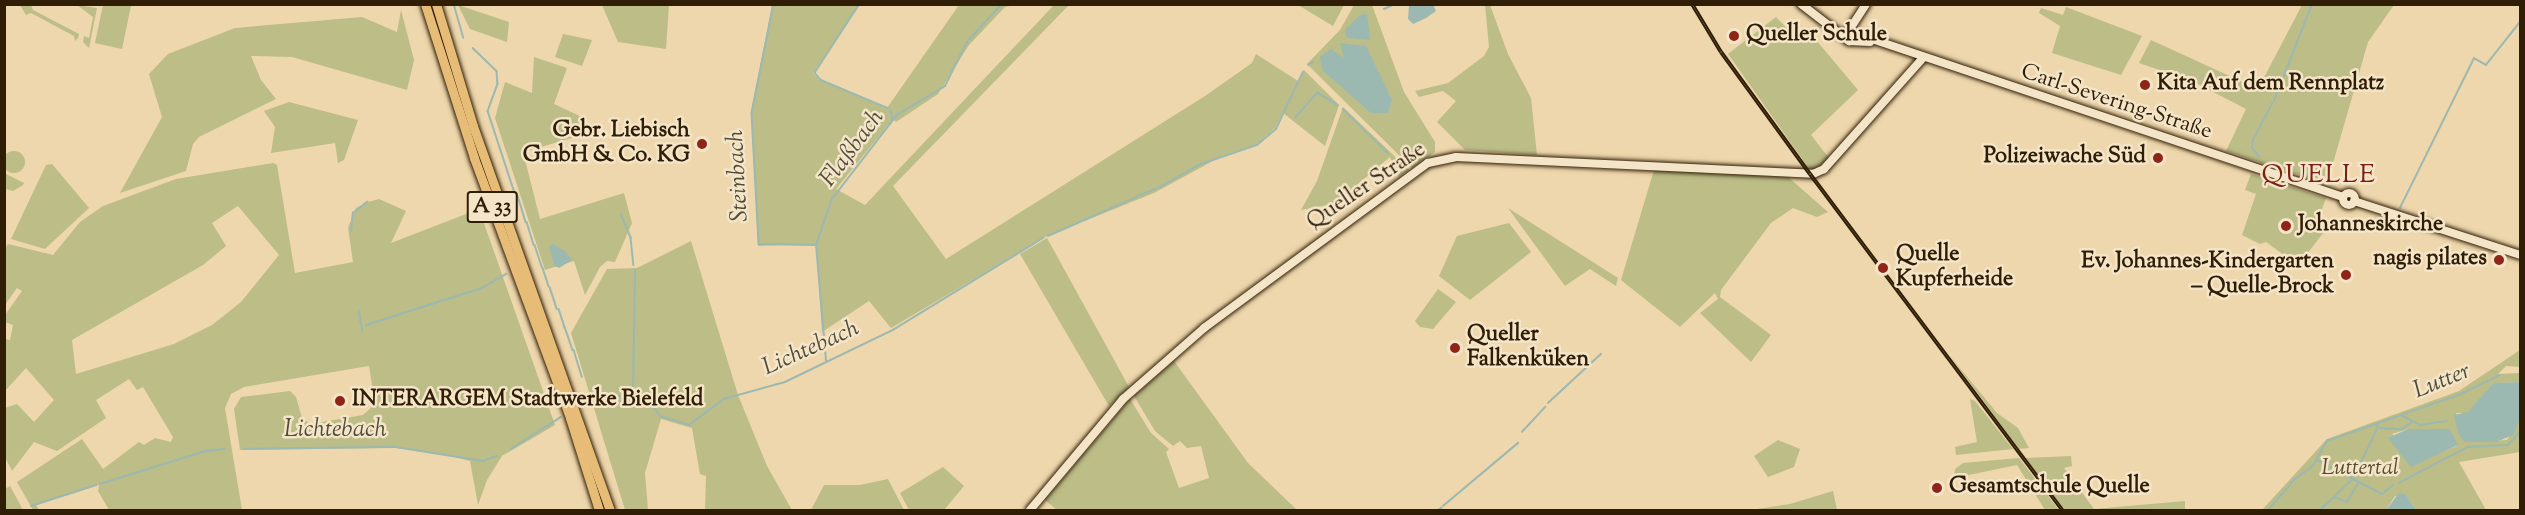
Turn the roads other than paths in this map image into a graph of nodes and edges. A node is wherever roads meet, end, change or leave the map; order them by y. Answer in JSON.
{"nodes":[{"id":1,"x":425,"y":4,"type":"edge"},
{"id":2,"x":436,"y":4,"type":"edge"},
{"id":3,"x":1801,"y":4,"type":"edge"},
{"id":4,"x":1868,"y":4,"type":"edge"},
{"id":5,"x":1854,"y":33,"type":"junction"},
{"id":6,"x":1923,"y":58,"type":"junction"},
{"id":7,"x":2520,"y":255,"type":"edge"},
{"id":8,"x":570,"y":406,"type":"junction"},
{"id":9,"x":574,"y":416,"type":"junction"},
{"id":10,"x":599,"y":510,"type":"edge"},
{"id":11,"x":610,"y":510,"type":"edge"},
{"id":12,"x":1030,"y":510,"type":"edge"}],
"edges":[{"from":1,"to":8,"type":"highway","number":"A 33"},
{"from":2,"to":8,"type":"highway","number":"A 33"},
{"from":3,"to":5,"type":"street","name":"Carl-Severing-Straße"},
{"from":4,"to":5,"type":"street"},
{"from":5,"to":6,"type":"street","name":"Carl-Severing-Straße"},
{"from":6,"to":7,"type":"street","name":"Carl-Severing-Straße"},
{"from":6,"to":12,"type":"street","name":"Queller Straße"},
{"from":8,"to":9,"type":"highway","number":"A 33"},
{"from":9,"to":10,"type":"highway","number":"A 33"},
{"from":9,"to":11,"type":"highway","number":"A 33"}]}
